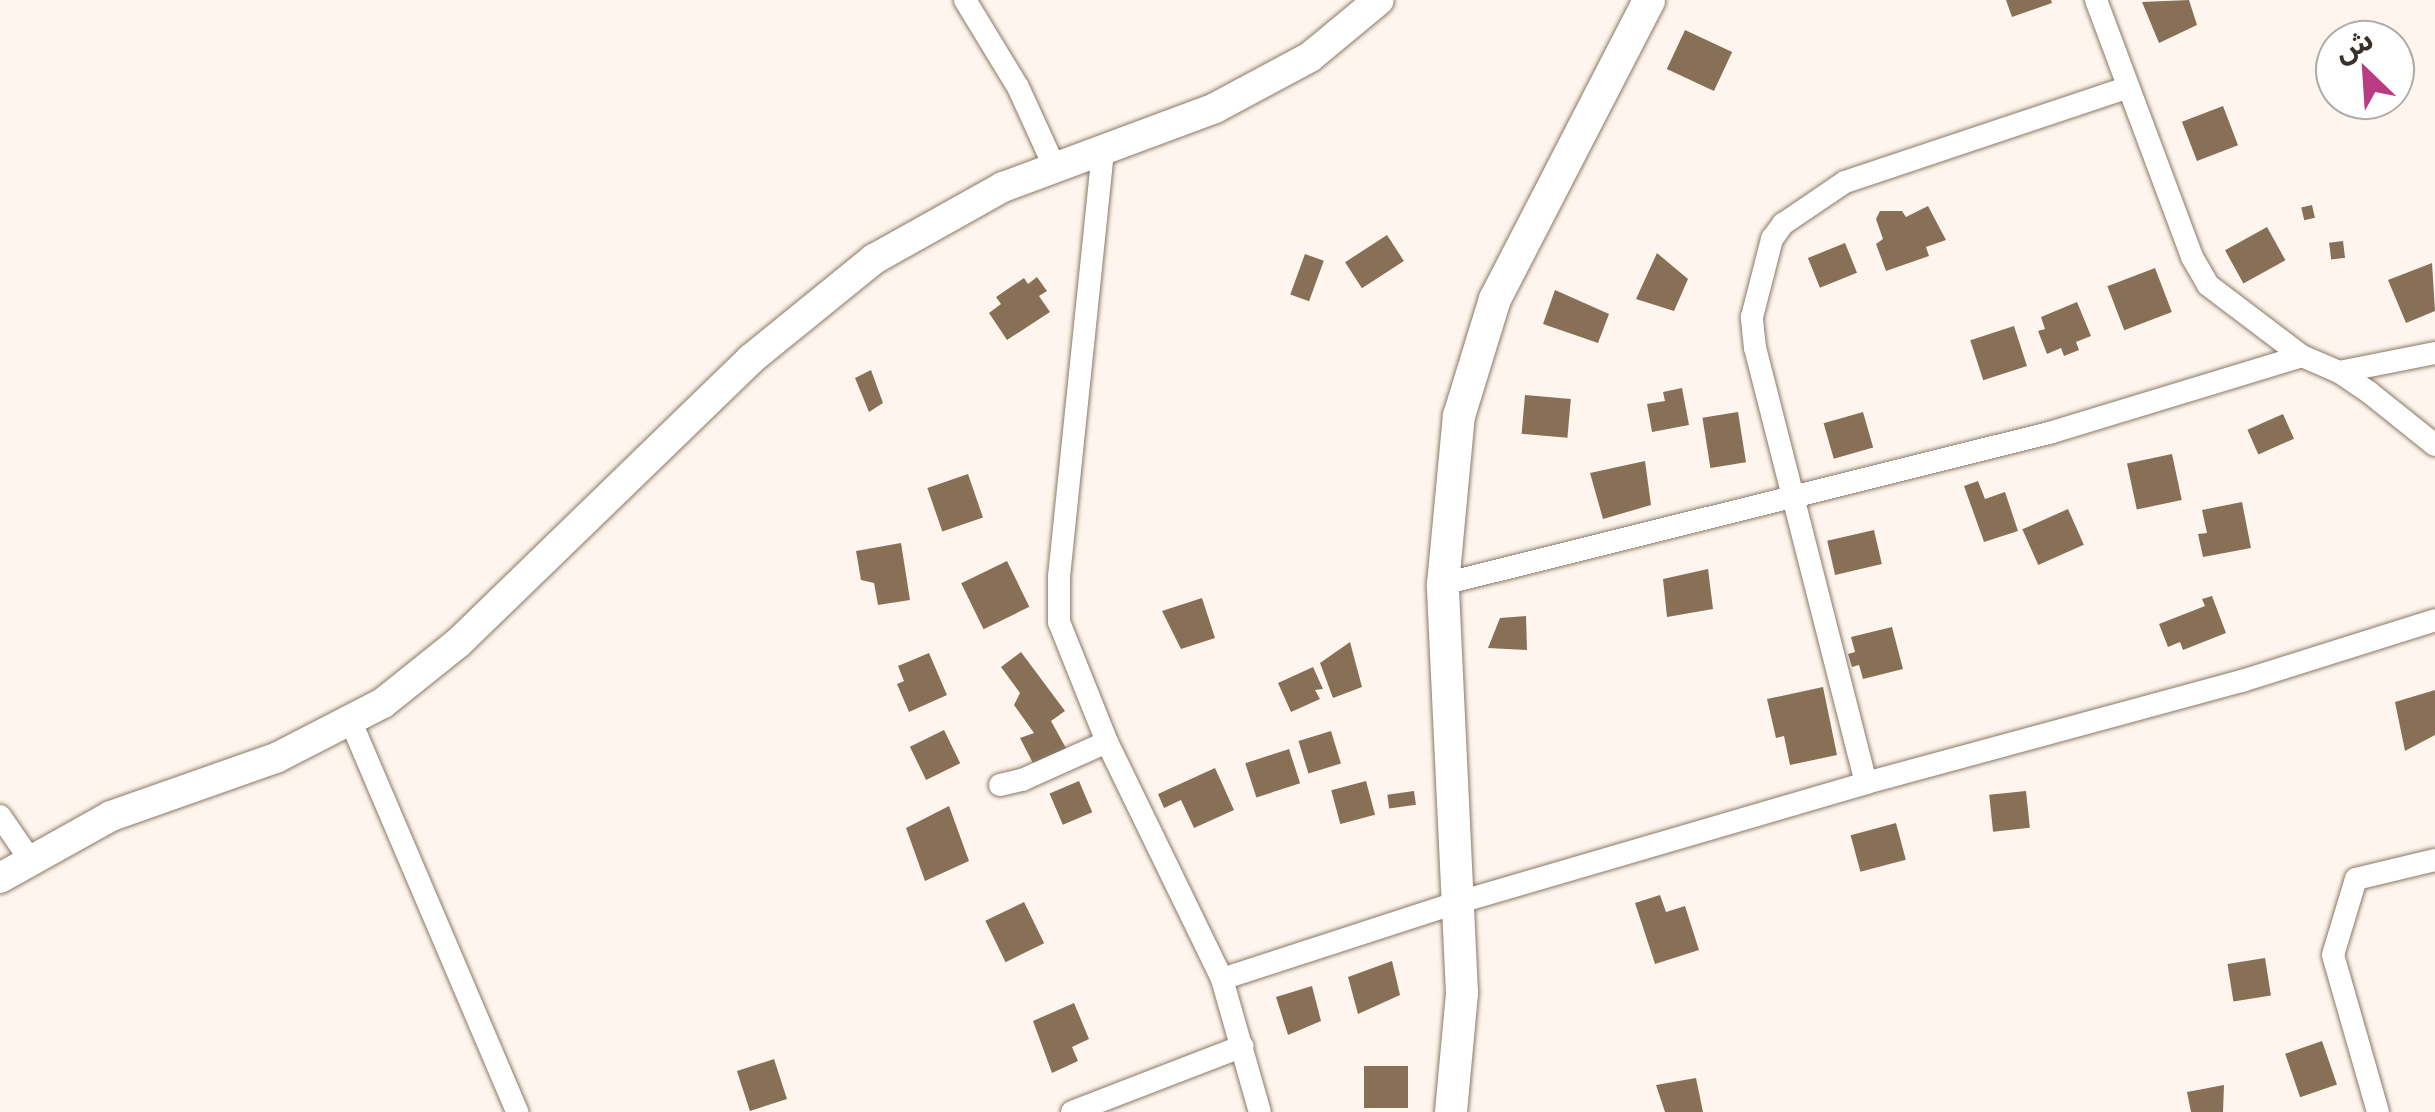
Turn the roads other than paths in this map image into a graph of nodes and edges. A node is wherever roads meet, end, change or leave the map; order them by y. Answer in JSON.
{"nodes":[{"id":1,"x":966,"y":0,"type":"edge"},
{"id":2,"x":1379,"y":0,"type":"edge"},
{"id":3,"x":1649,"y":0,"type":"edge"},
{"id":4,"x":2096,"y":0,"type":"edge"},
{"id":5,"x":2126,"y":88,"type":"junction"},
{"id":6,"x":1103,"y":151,"type":"junction"},
{"id":7,"x":1054,"y":166,"type":"junction"},
{"id":8,"x":2435,"y":353,"type":"edge"},
{"id":9,"x":2302,"y":356,"type":"junction"},
{"id":10,"x":2340,"y":372,"type":"junction"},
{"id":11,"x":2435,"y":445,"type":"edge"},
{"id":12,"x":1796,"y":497,"type":"junction"},
{"id":13,"x":1443,"y":584,"type":"junction"},
{"id":14,"x":2435,"y":620,"type":"edge"},
{"id":15,"x":351,"y":722,"type":"junction"},
{"id":16,"x":1107,"y":742,"type":"junction"},
{"id":17,"x":1866,"y":782,"type":"junction"},
{"id":18,"x":1000,"y":786,"type":"dead end"},
{"id":19,"x":0,"y":816,"type":"edge"},
{"id":20,"x":2435,"y":860,"type":"edge"},
{"id":21,"x":31,"y":861,"type":"junction"},
{"id":22,"x":0,"y":878,"type":"edge"},
{"id":23,"x":1456,"y":904,"type":"junction"},
{"id":24,"x":1222,"y":978,"type":"junction"},
{"id":25,"x":1243,"y":1046,"type":"junction"},
{"id":26,"x":517,"y":1112,"type":"edge"},
{"id":27,"x":1072,"y":1112,"type":"edge"},
{"id":28,"x":1260,"y":1112,"type":"edge"},
{"id":29,"x":1451,"y":1112,"type":"edge"},
{"id":30,"x":2378,"y":1112,"type":"edge"}],
"edges":[{"from":1,"to":7,"type":"street"},
{"from":2,"to":6,"type":"street"},
{"from":3,"to":13,"type":"main road"},
{"from":4,"to":5,"type":"street"},
{"from":5,"to":9,"type":"street"},
{"from":5,"to":12,"type":"street"},
{"from":6,"to":7,"type":"street"},
{"from":6,"to":16,"type":"street"},
{"from":7,"to":15,"type":"street"},
{"from":8,"to":10,"type":"street"},
{"from":9,"to":10,"type":"street"},
{"from":9,"to":12,"type":"street"},
{"from":10,"to":11,"type":"street"},
{"from":12,"to":13,"type":"street"},
{"from":12,"to":17,"type":"street"},
{"from":13,"to":23,"type":"main road"},
{"from":14,"to":17,"type":"street"},
{"from":15,"to":21,"type":"street"},
{"from":15,"to":26,"type":"street"},
{"from":16,"to":18,"type":"street"},
{"from":16,"to":24,"type":"street"},
{"from":17,"to":23,"type":"street"},
{"from":19,"to":21,"type":"street"},
{"from":20,"to":30,"type":"street"},
{"from":21,"to":22,"type":"street"},
{"from":23,"to":24,"type":"street"},
{"from":23,"to":29,"type":"main road"},
{"from":24,"to":25,"type":"street"},
{"from":25,"to":27,"type":"street"},
{"from":25,"to":28,"type":"street"}]}
